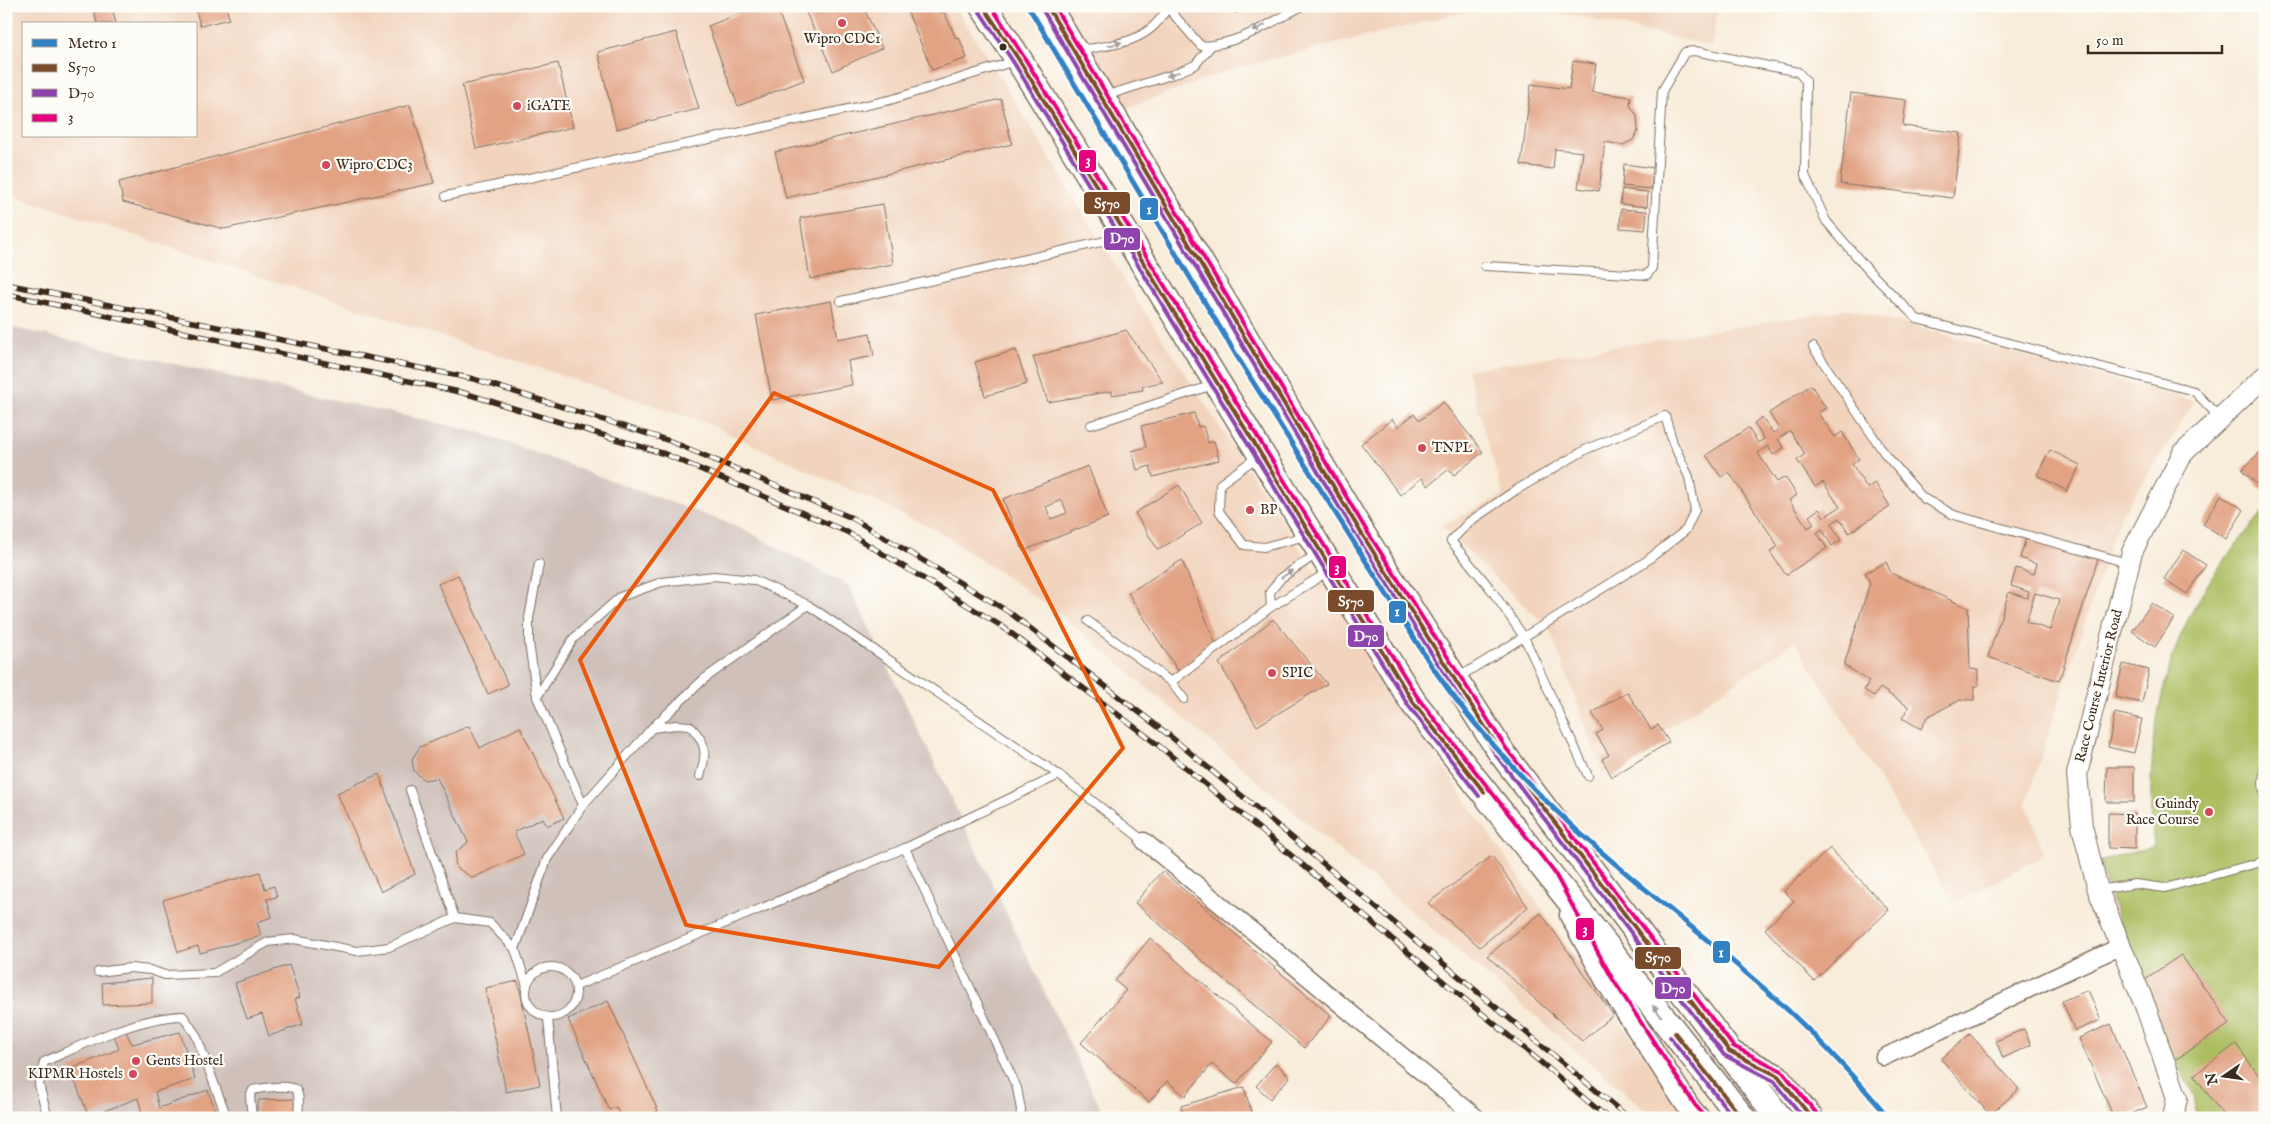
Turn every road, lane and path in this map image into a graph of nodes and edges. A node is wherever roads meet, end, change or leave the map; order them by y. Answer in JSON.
{"nodes":[{"id":1,"x":983,"y":6,"type":"edge"},
{"id":2,"x":1047,"y":6,"type":"edge"},
{"id":3,"x":1302,"y":6,"type":"edge"},
{"id":4,"x":1168,"y":7,"type":"edge"},
{"id":5,"x":1069,"y":40,"type":"junction"},
{"id":6,"x":1211,"y":46,"type":"junction"},
{"id":7,"x":1019,"y":60,"type":"junction"},
{"id":8,"x":1102,"y":97,"type":"junction"},
{"id":9,"x":446,"y":196,"type":"dead end"},
{"id":10,"x":1127,"y":236,"type":"junction"},
{"id":11,"x":1485,"y":266,"type":"dead end"},
{"id":12,"x":841,"y":301,"type":"dead end"},
{"id":13,"x":1813,"y":347,"type":"dead end"},
{"id":14,"x":2265,"y":376,"type":"edge"},
{"id":15,"x":1218,"y":384,"type":"junction"},
{"id":16,"x":2221,"y":418,"type":"junction"},
{"id":17,"x":1091,"y":425,"type":"dead end"},
{"id":18,"x":1261,"y":454,"type":"junction"},
{"id":19,"x":1320,"y":552,"type":"junction"},
{"id":20,"x":539,"y":564,"type":"dead end"},
{"id":21,"x":2129,"y":564,"type":"junction"},
{"id":22,"x":808,"y":606,"type":"junction"},
{"id":23,"x":1271,"y":608,"type":"junction"},
{"id":24,"x":1088,"y":621,"type":"dead end"},
{"id":25,"x":1524,"y":637,"type":"junction"},
{"id":26,"x":1455,"y":680,"type":"junction"},
{"id":27,"x":1172,"y":682,"type":"junction"},
{"id":28,"x":537,"y":697,"type":"junction"},
{"id":29,"x":1184,"y":699,"type":"dead end"},
{"id":30,"x":652,"y":728,"type":"junction"},
{"id":31,"x":2265,"y":765,"type":"edge"},
{"id":32,"x":1059,"y":774,"type":"junction"},
{"id":33,"x":700,"y":776,"type":"dead end"},
{"id":34,"x":1588,"y":776,"type":"dead end"},
{"id":35,"x":410,"y":790,"type":"dead end"},
{"id":36,"x":2265,"y":800,"type":"edge"},
{"id":37,"x":583,"y":805,"type":"junction"},
{"id":38,"x":1144,"y":841,"type":"joint"},
{"id":39,"x":905,"y":848,"type":"junction"},
{"id":40,"x":2265,"y":861,"type":"edge"},
{"id":41,"x":1549,"y":875,"type":"junction"},
{"id":42,"x":2098,"y":890,"type":"junction"},
{"id":43,"x":455,"y":918,"type":"junction"},
{"id":44,"x":2121,"y":946,"type":"junction"},
{"id":45,"x":515,"y":949,"type":"junction"},
{"id":46,"x":98,"y":972,"type":"dead end"},
{"id":47,"x":527,"y":986,"type":"junction"},
{"id":48,"x":576,"y":986,"type":"junction"},
{"id":49,"x":548,"y":1018,"type":"junction"},
{"id":50,"x":1729,"y":1051,"type":"junction"},
{"id":51,"x":1884,"y":1057,"type":"dead end"},
{"id":52,"x":48,"y":1118,"type":"edge"},
{"id":53,"x":227,"y":1118,"type":"edge"},
{"id":54,"x":252,"y":1118,"type":"edge"},
{"id":55,"x":298,"y":1118,"type":"edge"},
{"id":56,"x":557,"y":1118,"type":"edge"},
{"id":57,"x":1020,"y":1118,"type":"edge"},
{"id":58,"x":1477,"y":1118,"type":"edge"},
{"id":59,"x":1698,"y":1118,"type":"edge"},
{"id":60,"x":1742,"y":1118,"type":"edge"},
{"id":61,"x":1779,"y":1118,"type":"edge"},
{"id":62,"x":1812,"y":1118,"type":"edge"},
{"id":63,"x":2173,"y":1118,"type":"edge"}],
"edges":[{"from":1,"to":7,"type":"main road"},
{"from":2,"to":5,"type":"main road"},
{"from":3,"to":6,"type":"lane","one_way":true},
{"from":5,"to":4,"type":"lane","one_way":true},
{"from":4,"to":6,"type":"lane"},
{"from":5,"to":8,"type":"main road"},
{"from":6,"to":8,"type":"lane","one_way":true},
{"from":7,"to":9,"type":"lane"},
{"from":7,"to":10,"type":"main road"},
{"from":8,"to":26,"type":"main road"},
{"from":10,"to":12,"type":"lane"},
{"from":10,"to":15,"type":"main road"},
{"from":11,"to":16,"type":"lane"},
{"from":13,"to":21,"type":"lane"},
{"from":14,"to":16,"type":"street","name":"Race Course Interior Road"},
{"from":15,"to":17,"type":"lane"},
{"from":15,"to":18,"type":"main road"},
{"from":16,"to":21,"type":"street","name":"Race Course Interior Road"},
{"from":18,"to":19,"type":"main road"},
{"from":18,"to":19,"type":"lane"},
{"from":23,"to":19,"type":"lane","one_way":true},
{"from":19,"to":23,"type":"lane"},
{"from":19,"to":41,"type":"main road"},
{"from":20,"to":28,"type":"lane"},
{"from":21,"to":42,"type":"street","name":"Race Course Interior Road"},
{"from":22,"to":28,"type":"lane"},
{"from":22,"to":30,"type":"lane"},
{"from":22,"to":32,"type":"lane"},
{"from":23,"to":27,"type":"lane"},
{"from":24,"to":27,"type":"lane"},
{"from":25,"to":25,"type":"lane"},
{"from":25,"to":26,"type":"lane"},
{"from":25,"to":34,"type":"lane"},
{"from":26,"to":50,"type":"main road"},
{"from":27,"to":29,"type":"lane"},
{"from":28,"to":37,"type":"lane"},
{"from":30,"to":33,"type":"lane"},
{"from":30,"to":37,"type":"lane"},
{"from":31,"to":36,"type":"lane"},
{"from":32,"to":38,"type":"lane"},
{"from":32,"to":39,"type":"lane"},
{"from":35,"to":43,"type":"lane"},
{"from":37,"to":45,"type":"lane"},
{"from":38,"to":58,"type":"street"},
{"from":39,"to":48,"type":"lane"},
{"from":39,"to":57,"type":"lane"},
{"from":40,"to":42,"type":"lane"},
{"from":41,"to":59,"type":"main road"},
{"from":60,"to":41,"type":"main road","one_way":true},
{"from":42,"to":44,"type":"street","name":"Race Course Interior Road"},
{"from":43,"to":45,"type":"lane"},
{"from":43,"to":46,"type":"lane"},
{"from":44,"to":51,"type":"street"},
{"from":44,"to":63,"type":"street","name":"Race Course Interior Road"},
{"from":45,"to":47,"type":"lane"},
{"from":47,"to":48,"type":"lane"},
{"from":47,"to":49,"type":"lane"},
{"from":48,"to":49,"type":"lane"},
{"from":49,"to":56,"type":"lane"},
{"from":50,"to":61,"type":"main road"},
{"from":50,"to":62,"type":"main road"},
{"from":52,"to":53,"type":"lane"},
{"from":54,"to":55,"type":"lane"}]}
